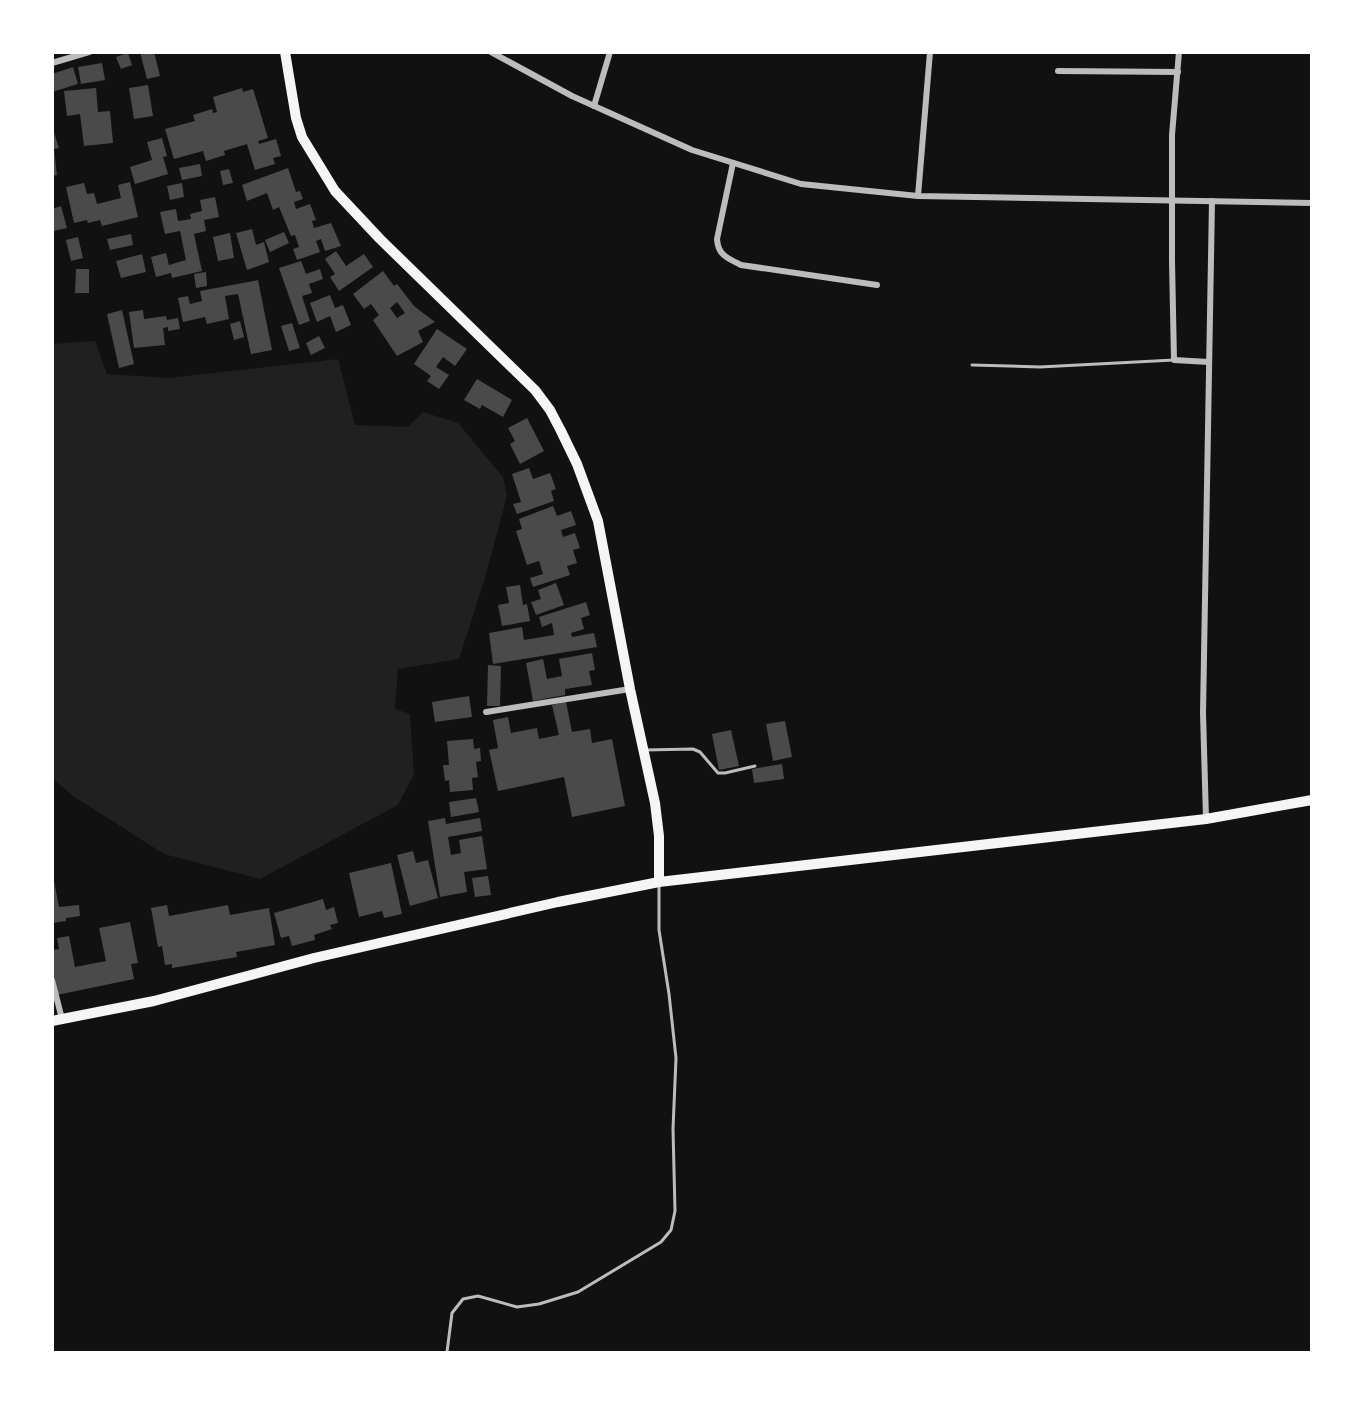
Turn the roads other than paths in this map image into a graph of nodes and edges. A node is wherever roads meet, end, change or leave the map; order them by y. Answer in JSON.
{"nodes":[{"id":1,"x":89,"y":52,"type":"edge"},
{"id":2,"x":285,"y":52,"type":"edge"},
{"id":3,"x":491,"y":52,"type":"edge"},
{"id":4,"x":610,"y":52,"type":"edge"},
{"id":5,"x":930,"y":52,"type":"edge"},
{"id":6,"x":1179,"y":52,"type":"edge"},
{"id":7,"x":52,"y":63,"type":"edge"},
{"id":8,"x":1058,"y":70,"type":"dead end"},
{"id":9,"x":1178,"y":72,"type":"junction"},
{"id":10,"x":594,"y":106,"type":"junction"},
{"id":11,"x":733,"y":163,"type":"junction"},
{"id":12,"x":918,"y":196,"type":"junction"},
{"id":13,"x":1172,"y":200,"type":"junction"},
{"id":14,"x":1212,"y":201,"type":"junction"},
{"id":15,"x":1311,"y":203,"type":"edge"},
{"id":16,"x":877,"y":285,"type":"dead end"},
{"id":17,"x":1174,"y":360,"type":"junction"},
{"id":18,"x":1209,"y":362,"type":"junction"},
{"id":19,"x":972,"y":365,"type":"dead end"},
{"id":20,"x":630,"y":689,"type":"junction"},
{"id":21,"x":486,"y":712,"type":"dead end"},
{"id":22,"x":643,"y":750,"type":"junction"},
{"id":23,"x":755,"y":766,"type":"dead end"},
{"id":24,"x":1311,"y":800,"type":"edge"},
{"id":25,"x":1206,"y":819,"type":"junction"},
{"id":26,"x":659,"y":882,"type":"junction"},
{"id":27,"x":52,"y":980,"type":"edge"},
{"id":28,"x":57,"y":1020,"type":"edge"},
{"id":29,"x":447,"y":1353,"type":"edge"}],
"edges":[{"from":1,"to":7,"type":"street"},
{"from":2,"to":20,"type":"highway"},
{"from":3,"to":10,"type":"street"},
{"from":4,"to":10,"type":"street"},
{"from":5,"to":12,"type":"street"},
{"from":6,"to":9,"type":"street"},
{"from":8,"to":9,"type":"street"},
{"from":9,"to":13,"type":"street"},
{"from":10,"to":11,"type":"street"},
{"from":11,"to":12,"type":"street"},
{"from":11,"to":16,"type":"street"},
{"from":12,"to":13,"type":"street"},
{"from":13,"to":14,"type":"street"},
{"from":13,"to":17,"type":"street"},
{"from":14,"to":15,"type":"street"},
{"from":14,"to":18,"type":"street"},
{"from":17,"to":18,"type":"street"},
{"from":17,"to":19,"type":"lane"},
{"from":18,"to":25,"type":"street"},
{"from":20,"to":21,"type":"street"},
{"from":20,"to":22,"type":"highway"},
{"from":22,"to":23,"type":"lane"},
{"from":22,"to":26,"type":"highway"},
{"from":24,"to":25,"type":"highway"},
{"from":25,"to":26,"type":"highway"},
{"from":26,"to":28,"type":"highway"},
{"from":26,"to":29,"type":"lane"},
{"from":27,"to":28,"type":"street"}]}
